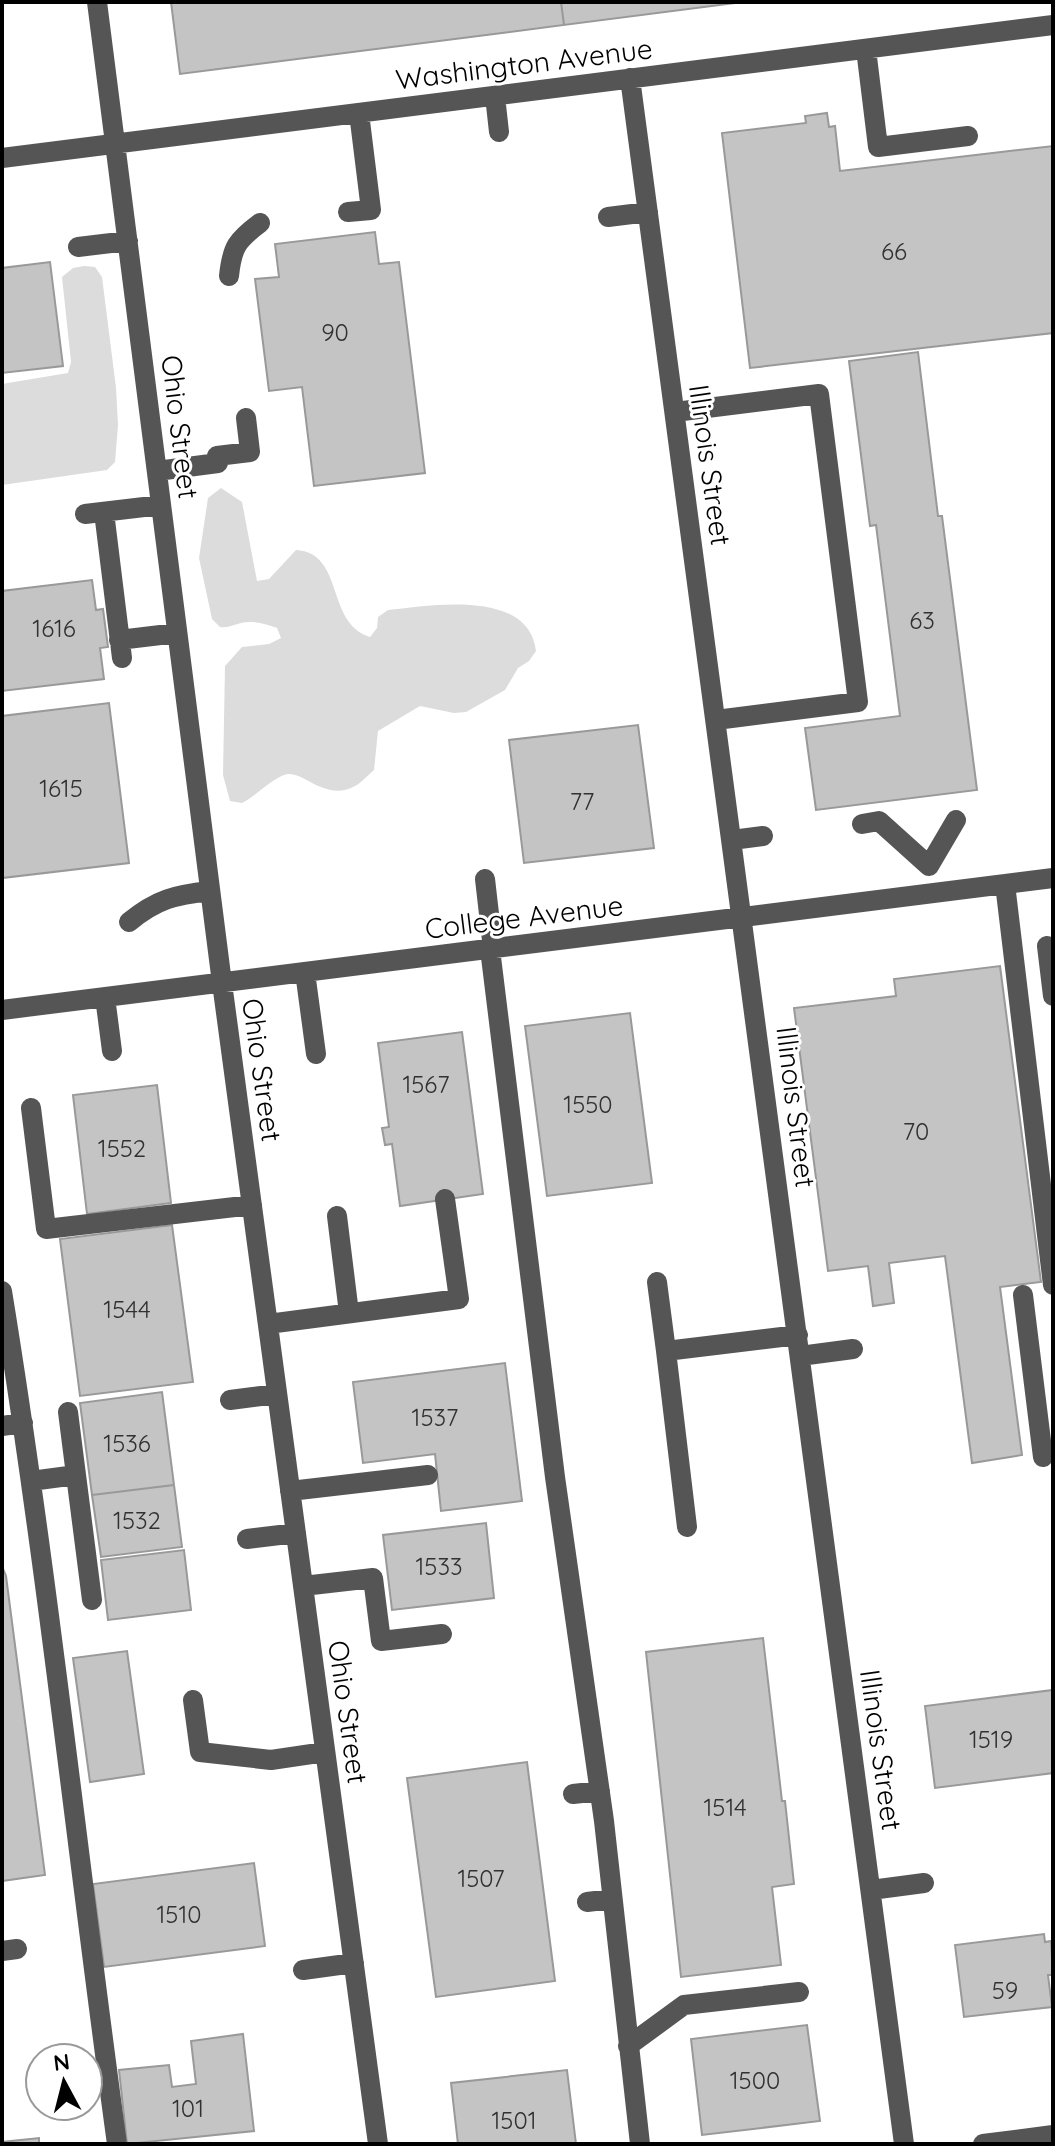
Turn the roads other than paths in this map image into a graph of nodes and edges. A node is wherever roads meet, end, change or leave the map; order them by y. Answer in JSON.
{"nodes":[{"id":1,"x":97,"y":2,"type":"edge"},
{"id":2,"x":1053,"y":25,"type":"edge"},
{"id":3,"x":866,"y":49,"type":"junction"},
{"id":4,"x":630,"y":78,"type":"junction"},
{"id":5,"x":495,"y":96,"type":"junction"},
{"id":6,"x":359,"y":113,"type":"junction"},
{"id":7,"x":499,"y":132,"type":"dead end"},
{"id":8,"x":968,"y":136,"type":"dead end"},
{"id":9,"x":116,"y":143,"type":"junction"},
{"id":10,"x":2,"y":158,"type":"edge"},
{"id":11,"x":348,"y":212,"type":"dead end"},
{"id":12,"x":648,"y":212,"type":"junction"},
{"id":13,"x":608,"y":217,"type":"dead end"},
{"id":14,"x":260,"y":223,"type":"dead end"},
{"id":15,"x":128,"y":241,"type":"junction"},
{"id":16,"x":78,"y":247,"type":"dead end"},
{"id":17,"x":229,"y":276,"type":"dead end"},
{"id":18,"x":675,"y":412,"type":"junction"},
{"id":19,"x":246,"y":418,"type":"dead end"},
{"id":20,"x":157,"y":471,"type":"junction"},
{"id":21,"x":161,"y":505,"type":"junction"},
{"id":22,"x":177,"y":633,"type":"junction"},
{"id":23,"x":716,"y":720,"type":"junction"},
{"id":24,"x":956,"y":820,"type":"dead end"},
{"id":25,"x":862,"y":824,"type":"dead end"},
{"id":26,"x":763,"y":836,"type":"dead end"},
{"id":27,"x":732,"y":840,"type":"junction"},
{"id":28,"x":929,"y":866,"type":"junction"},
{"id":29,"x":1053,"y":878,"type":"edge"},
{"id":30,"x":485,"y":879,"type":"dead end"},
{"id":31,"x":1005,"y":884,"type":"junction"},
{"id":32,"x":210,"y":891,"type":"junction"},
{"id":33,"x":933,"y":893,"type":"junction"},
{"id":34,"x":743,"y":917,"type":"junction"},
{"id":35,"x":129,"y":922,"type":"dead end"},
{"id":36,"x":1050,"y":945,"type":"edge"},
{"id":37,"x":491,"y":949,"type":"junction"},
{"id":38,"x":1013,"y":950,"type":"junction"},
{"id":39,"x":305,"y":972,"type":"junction"},
{"id":40,"x":222,"y":983,"type":"junction"},
{"id":41,"x":1053,"y":996,"type":"edge"},
{"id":42,"x":105,"y":997,"type":"junction"},
{"id":43,"x":2,"y":1010,"type":"edge"},
{"id":44,"x":112,"y":1051,"type":"dead end"},
{"id":45,"x":316,"y":1054,"type":"dead end"},
{"id":46,"x":31,"y":1108,"type":"dead end"},
{"id":47,"x":445,"y":1199,"type":"dead end"},
{"id":48,"x":252,"y":1205,"type":"junction"},
{"id":49,"x":337,"y":1216,"type":"dead end"},
{"id":50,"x":657,"y":1282,"type":"dead end"},
{"id":51,"x":1053,"y":1285,"type":"edge"},
{"id":52,"x":2,"y":1291,"type":"edge"},
{"id":53,"x":1023,"y":1295,"type":"dead end"},
{"id":54,"x":349,"y":1313,"type":"junction"},
{"id":55,"x":268,"y":1324,"type":"junction"},
{"id":56,"x":799,"y":1345,"type":"junction"},
{"id":57,"x":853,"y":1349,"type":"dead end"},
{"id":58,"x":666,"y":1351,"type":"junction"},
{"id":59,"x":277,"y":1394,"type":"junction"},
{"id":60,"x":230,"y":1400,"type":"dead end"},
{"id":61,"x":68,"y":1412,"type":"dead end"},
{"id":62,"x":23,"y":1423,"type":"junction"},
{"id":63,"x":2,"y":1426,"type":"edge"},
{"id":64,"x":1046,"y":1427,"type":"edge"},
{"id":65,"x":1043,"y":1457,"type":"dead end"},
{"id":66,"x":76,"y":1475,"type":"junction"},
{"id":67,"x":428,"y":1475,"type":"dead end"},
{"id":68,"x":31,"y":1481,"type":"junction"},
{"id":69,"x":290,"y":1491,"type":"junction"},
{"id":70,"x":687,"y":1527,"type":"dead end"},
{"id":71,"x":296,"y":1533,"type":"junction"},
{"id":72,"x":247,"y":1539,"type":"dead end"},
{"id":73,"x":303,"y":1586,"type":"junction"},
{"id":74,"x":92,"y":1600,"type":"dead end"},
{"id":75,"x":442,"y":1634,"type":"dead end"},
{"id":76,"x":193,"y":1700,"type":"dead end"},
{"id":77,"x":325,"y":1752,"type":"junction"},
{"id":78,"x":600,"y":1791,"type":"junction"},
{"id":79,"x":573,"y":1794,"type":"dead end"},
{"id":80,"x":924,"y":1883,"type":"dead end"},
{"id":81,"x":871,"y":1890,"type":"junction"},
{"id":82,"x":612,"y":1899,"type":"junction"},
{"id":83,"x":587,"y":1902,"type":"dead end"},
{"id":84,"x":354,"y":1963,"type":"junction"},
{"id":85,"x":303,"y":1970,"type":"dead end"},
{"id":86,"x":799,"y":1992,"type":"dead end"},
{"id":87,"x":628,"y":2046,"type":"junction"},
{"id":88,"x":1053,"y":2135,"type":"edge"},
{"id":89,"x":117,"y":2144,"type":"edge"},
{"id":90,"x":378,"y":2144,"type":"edge"},
{"id":91,"x":640,"y":2144,"type":"edge"},
{"id":92,"x":904,"y":2144,"type":"edge"},
{"id":93,"x":983,"y":2144,"type":"edge"}],
"edges":[{"from":1,"to":9,"type":"street","name":"Ohio Street"},
{"from":2,"to":3,"type":"street","name":"Washington Avenue"},
{"from":3,"to":4,"type":"street","name":"Washington Avenue"},
{"from":3,"to":8,"type":"street"},
{"from":4,"to":5,"type":"street","name":"Washington Avenue"},
{"from":4,"to":12,"type":"street","name":"Illinois Street"},
{"from":5,"to":6,"type":"street","name":"Washington Avenue"},
{"from":5,"to":7,"type":"street"},
{"from":6,"to":9,"type":"street","name":"Washington Avenue"},
{"from":6,"to":11,"type":"street"},
{"from":9,"to":10,"type":"street","name":"Washington Avenue"},
{"from":9,"to":15,"type":"street","name":"Ohio Street"},
{"from":12,"to":13,"type":"street"},
{"from":12,"to":18,"type":"street","name":"Illinois Street"},
{"from":14,"to":17,"type":"street"},
{"from":15,"to":16,"type":"street"},
{"from":15,"to":20,"type":"street","name":"Ohio Street"},
{"from":18,"to":23,"type":"street","name":"Illinois Street"},
{"from":18,"to":23,"type":"street"},
{"from":19,"to":20,"type":"street"},
{"from":20,"to":21,"type":"street","name":"Ohio Street"},
{"from":21,"to":22,"type":"street","name":"Ohio Street"},
{"from":21,"to":22,"type":"street"},
{"from":22,"to":32,"type":"street","name":"Ohio Street"},
{"from":23,"to":27,"type":"street","name":"Illinois Street"},
{"from":24,"to":28,"type":"street"},
{"from":25,"to":28,"type":"street"},
{"from":26,"to":27,"type":"street"},
{"from":27,"to":34,"type":"street","name":"Illinois Street"},
{"from":28,"to":33,"type":"street"},
{"from":29,"to":31,"type":"street","name":"College Avenue"},
{"from":30,"to":37,"type":"street"},
{"from":31,"to":33,"type":"street","name":"College Avenue"},
{"from":31,"to":38,"type":"street"},
{"from":32,"to":35,"type":"street"},
{"from":32,"to":40,"type":"street","name":"Ohio Street"},
{"from":33,"to":34,"type":"street","name":"College Avenue"},
{"from":34,"to":37,"type":"street","name":"College Avenue"},
{"from":34,"to":56,"type":"street","name":"Illinois Street"},
{"from":36,"to":38,"type":"street"},
{"from":36,"to":41,"type":"street"},
{"from":37,"to":39,"type":"street","name":"College Avenue"},
{"from":37,"to":78,"type":"street"},
{"from":38,"to":51,"type":"street"},
{"from":39,"to":40,"type":"street","name":"College Avenue"},
{"from":39,"to":45,"type":"street"},
{"from":40,"to":42,"type":"street","name":"College Avenue"},
{"from":40,"to":48,"type":"street","name":"Ohio Street"},
{"from":42,"to":43,"type":"street","name":"College Avenue"},
{"from":42,"to":44,"type":"street"},
{"from":46,"to":48,"type":"street"},
{"from":47,"to":54,"type":"street"},
{"from":48,"to":55,"type":"street","name":"Ohio Street"},
{"from":49,"to":54,"type":"street"},
{"from":50,"to":58,"type":"street"},
{"from":52,"to":62,"type":"street"},
{"from":53,"to":64,"type":"street"},
{"from":54,"to":55,"type":"street"},
{"from":55,"to":59,"type":"street","name":"Ohio Street"},
{"from":56,"to":57,"type":"street"},
{"from":56,"to":58,"type":"street"},
{"from":56,"to":81,"type":"street","name":"Illinois Street"},
{"from":58,"to":70,"type":"street"},
{"from":59,"to":60,"type":"street"},
{"from":59,"to":69,"type":"street","name":"Ohio Street"},
{"from":61,"to":66,"type":"street"},
{"from":62,"to":63,"type":"street"},
{"from":62,"to":68,"type":"street"},
{"from":64,"to":65,"type":"street"},
{"from":66,"to":68,"type":"street"},
{"from":66,"to":74,"type":"street"},
{"from":67,"to":69,"type":"street"},
{"from":68,"to":89,"type":"street"},
{"from":69,"to":71,"type":"street","name":"Ohio Street"},
{"from":71,"to":72,"type":"street"},
{"from":71,"to":73,"type":"street","name":"Ohio Street"},
{"from":73,"to":75,"type":"street"},
{"from":73,"to":77,"type":"street","name":"Ohio Street"},
{"from":76,"to":77,"type":"street"},
{"from":77,"to":84,"type":"street","name":"Ohio Street"},
{"from":78,"to":79,"type":"street"},
{"from":78,"to":82,"type":"street"},
{"from":80,"to":81,"type":"street"},
{"from":81,"to":92,"type":"street","name":"Illinois Street"},
{"from":82,"to":83,"type":"street"},
{"from":82,"to":87,"type":"street"},
{"from":84,"to":85,"type":"street"},
{"from":84,"to":90,"type":"street","name":"Ohio Street"},
{"from":86,"to":87,"type":"street"},
{"from":87,"to":91,"type":"street"},
{"from":88,"to":93,"type":"street"}]}
